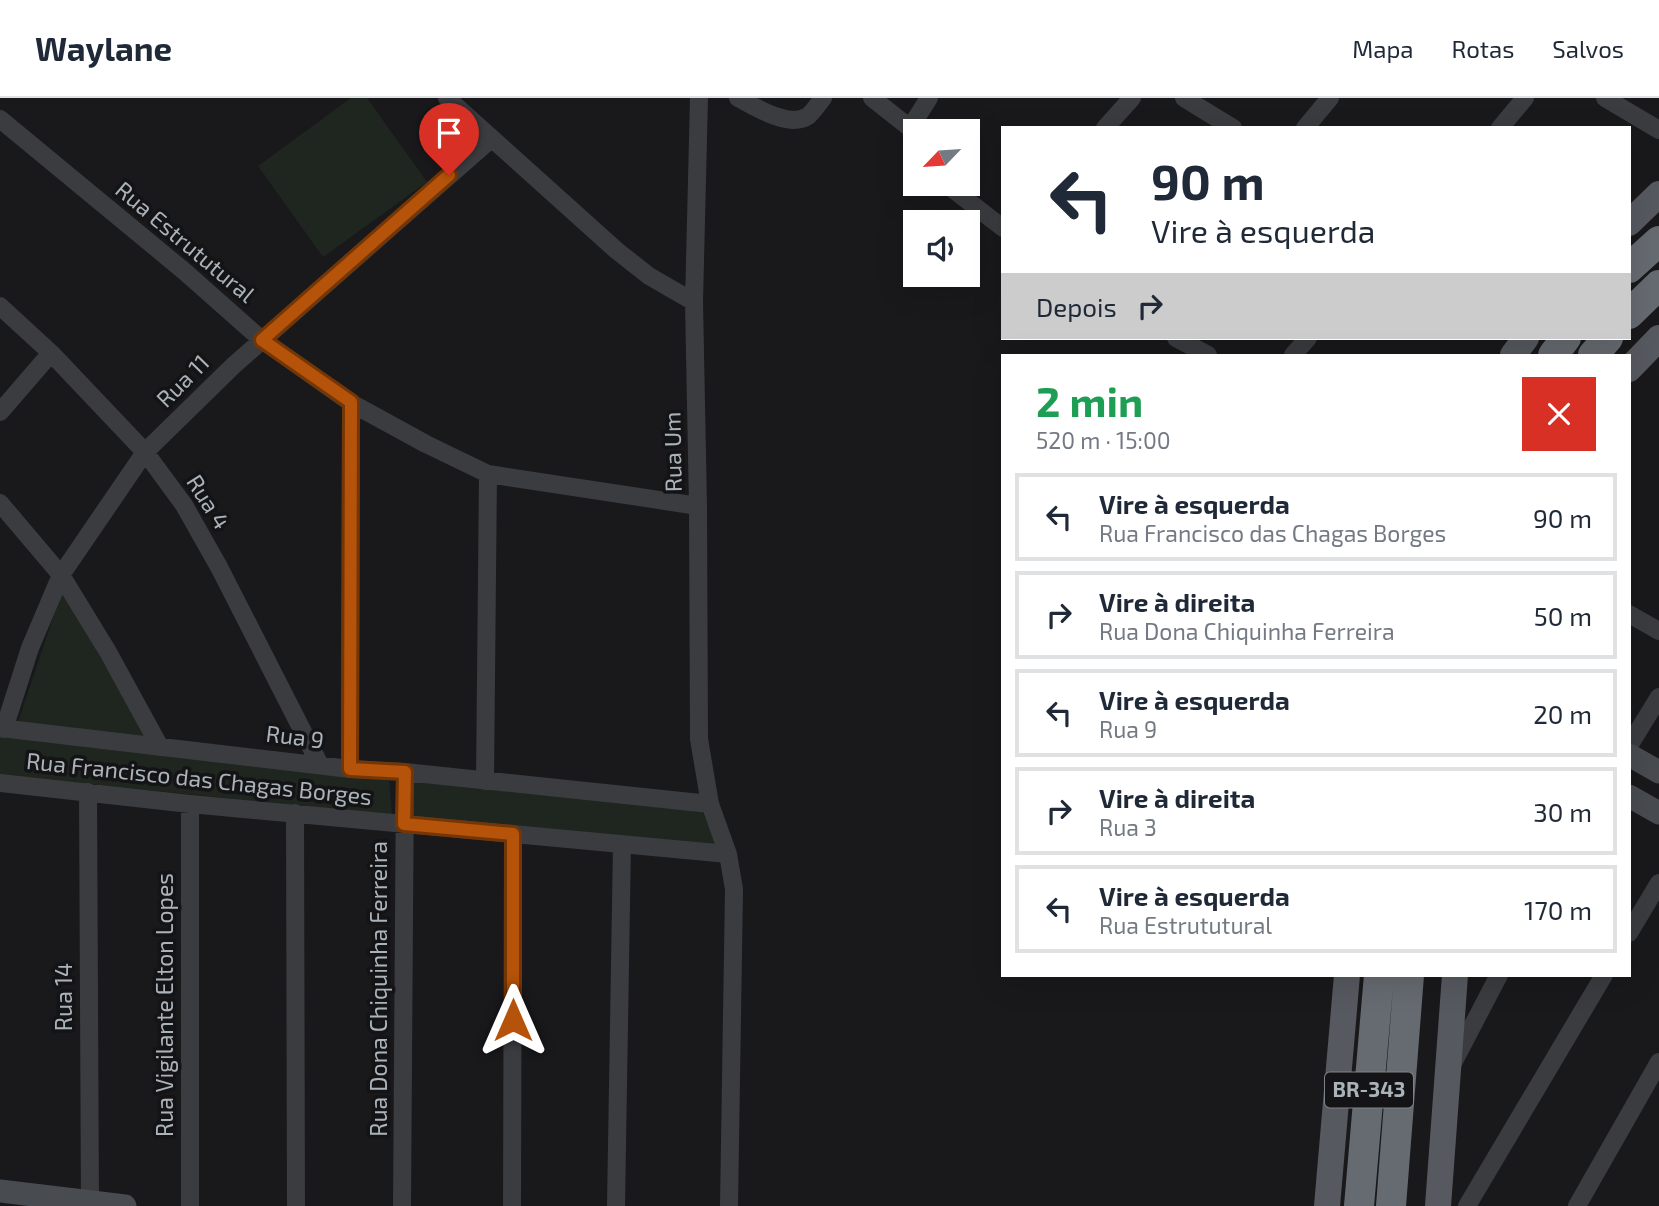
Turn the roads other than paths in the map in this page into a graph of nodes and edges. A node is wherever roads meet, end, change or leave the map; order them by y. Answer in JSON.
{"nodes":[{"id":1,"x":447,"y":98,"type":"edge"},
{"id":2,"x":699,"y":98,"type":"edge"},
{"id":3,"x":738,"y":98,"type":"edge"},
{"id":4,"x":823,"y":98,"type":"edge"},
{"id":5,"x":872,"y":98,"type":"edge"},
{"id":6,"x":929,"y":98,"type":"edge"},
{"id":7,"x":1132,"y":98,"type":"edge"},
{"id":8,"x":1184,"y":98,"type":"edge"},
{"id":9,"x":1330,"y":98,"type":"edge"},
{"id":10,"x":1525,"y":98,"type":"edge"},
{"id":11,"x":1605,"y":98,"type":"edge"},
{"id":12,"x":0,"y":119,"type":"edge"},
{"id":13,"x":919,"y":119,"type":"edge"},
{"id":14,"x":903,"y":124,"type":"edge"},
{"id":15,"x":1107,"y":126,"type":"edge"},
{"id":16,"x":1230,"y":126,"type":"edge"},
{"id":17,"x":1307,"y":126,"type":"edge"},
{"id":18,"x":1502,"y":126,"type":"edge"},
{"id":19,"x":1659,"y":131,"type":"edge"},
{"id":20,"x":491,"y":139,"type":"junction"},
{"id":21,"x":1659,"y":194,"type":"edge"},
{"id":22,"x":962,"y":196,"type":"edge"},
{"id":23,"x":1631,"y":221,"type":"edge"},
{"id":24,"x":1001,"y":226,"type":"edge"},
{"id":25,"x":1659,"y":241,"type":"edge"},
{"id":26,"x":1631,"y":266,"type":"edge"},
{"id":27,"x":1659,"y":285,"type":"edge"},
{"id":28,"x":694,"y":302,"type":"junction"},
{"id":29,"x":0,"y":306,"type":"edge"},
{"id":30,"x":1631,"y":312,"type":"edge"},
{"id":31,"x":1659,"y":338,"type":"edge"},
{"id":32,"x":262,"y":340,"type":"junction"},
{"id":33,"x":1180,"y":340,"type":"edge"},
{"id":34,"x":1306,"y":340,"type":"edge"},
{"id":35,"x":1524,"y":340,"type":"edge"},
{"id":36,"x":1564,"y":340,"type":"edge"},
{"id":37,"x":1606,"y":340,"type":"edge"},
{"id":38,"x":51,"y":353,"type":"junction"},
{"id":39,"x":1206,"y":354,"type":"edge"},
{"id":40,"x":1294,"y":354,"type":"edge"},
{"id":41,"x":1514,"y":354,"type":"edge"},
{"id":42,"x":1554,"y":354,"type":"edge"},
{"id":43,"x":1594,"y":354,"type":"edge"},
{"id":44,"x":1631,"y":367,"type":"edge"},
{"id":45,"x":351,"y":402,"type":"junction"},
{"id":46,"x":0,"y":412,"type":"edge"},
{"id":47,"x":145,"y":452,"type":"junction"},
{"id":48,"x":488,"y":474,"type":"junction"},
{"id":49,"x":0,"y":503,"type":"edge"},
{"id":50,"x":698,"y":506,"type":"junction"},
{"id":51,"x":61,"y":575,"type":"junction"},
{"id":52,"x":1631,"y":615,"type":"edge"},
{"id":53,"x":1659,"y":631,"type":"edge"},
{"id":54,"x":1659,"y":697,"type":"edge"},
{"id":55,"x":1,"y":727,"type":"edge"},
{"id":56,"x":1631,"y":743,"type":"edge"},
{"id":57,"x":160,"y":747,"type":"junction"},
{"id":58,"x":1631,"y":756,"type":"edge"},
{"id":59,"x":320,"y":765,"type":"junction"},
{"id":60,"x":350,"y":769,"type":"junction"},
{"id":61,"x":405,"y":772,"type":"junction"},
{"id":62,"x":1659,"y":772,"type":"edge"},
{"id":63,"x":485,"y":780,"type":"junction"},
{"id":64,"x":0,"y":783,"type":"edge"},
{"id":65,"x":88,"y":792,"type":"junction"},
{"id":66,"x":1631,"y":797,"type":"edge"},
{"id":67,"x":190,"y":804,"type":"junction"},
{"id":68,"x":710,"y":804,"type":"junction"},
{"id":69,"x":295,"y":813,"type":"junction"},
{"id":70,"x":1659,"y":813,"type":"edge"},
{"id":71,"x":404,"y":824,"type":"junction"},
{"id":72,"x":513,"y":834,"type":"junction"},
{"id":73,"x":622,"y":844,"type":"junction"},
{"id":74,"x":728,"y":854,"type":"junction"},
{"id":75,"x":1659,"y":883,"type":"edge"},
{"id":76,"x":1631,"y":930,"type":"edge"},
{"id":77,"x":1347,"y":977,"type":"edge"},
{"id":78,"x":1379,"y":977,"type":"edge"},
{"id":79,"x":1409,"y":977,"type":"edge"},
{"id":80,"x":1455,"y":977,"type":"edge"},
{"id":81,"x":1498,"y":977,"type":"edge"},
{"id":82,"x":1603,"y":977,"type":"edge"},
{"id":83,"x":1659,"y":1062,"type":"edge"},
{"id":84,"x":1447,"y":1076,"type":"junction"},
{"id":85,"x":0,"y":1191,"type":"edge"},
{"id":86,"x":90,"y":1203,"type":"edge"},
{"id":87,"x":125,"y":1206,"type":"edge"},
{"id":88,"x":190,"y":1206,"type":"edge"},
{"id":89,"x":296,"y":1206,"type":"edge"},
{"id":90,"x":401,"y":1206,"type":"edge"},
{"id":91,"x":512,"y":1206,"type":"edge"},
{"id":92,"x":616,"y":1206,"type":"edge"},
{"id":93,"x":730,"y":1206,"type":"edge"},
{"id":94,"x":1327,"y":1206,"type":"edge"},
{"id":95,"x":1359,"y":1206,"type":"edge"},
{"id":96,"x":1391,"y":1206,"type":"edge"},
{"id":97,"x":1438,"y":1206,"type":"edge"},
{"id":98,"x":1467,"y":1206,"type":"edge"},
{"id":99,"x":1577,"y":1206,"type":"edge"}],
"edges":[{"from":1,"to":20,"type":"street"},
{"from":2,"to":28,"type":"street","name":"Rua Um"},
{"from":3,"to":4,"type":"street"},
{"from":5,"to":14,"type":"street"},
{"from":6,"to":13,"type":"street"},
{"from":7,"to":15,"type":"street"},
{"from":8,"to":16,"type":"street"},
{"from":9,"to":17,"type":"street"},
{"from":10,"to":18,"type":"street"},
{"from":11,"to":19,"type":"street"},
{"from":12,"to":32,"type":"street","name":"Rua Estrututural"},
{"from":20,"to":28,"type":"street"},
{"from":20,"to":32,"type":"street","name":"Rua 11"},
{"from":21,"to":23,"type":"main road"},
{"from":22,"to":24,"type":"street"},
{"from":25,"to":26,"type":"highway"},
{"from":27,"to":30,"type":"highway"},
{"from":28,"to":50,"type":"street","name":"Rua Um"},
{"from":29,"to":38,"type":"street","name":"Rua 4"},
{"from":31,"to":44,"type":"main road"},
{"from":32,"to":45,"type":"street","name":"Rua Estrututural"},
{"from":32,"to":47,"type":"street","name":"Rua 11"},
{"from":33,"to":39,"type":"street"},
{"from":34,"to":40,"type":"street"},
{"from":35,"to":41,"type":"main road"},
{"from":36,"to":42,"type":"highway"},
{"from":37,"to":43,"type":"highway"},
{"from":38,"to":46,"type":"street"},
{"from":38,"to":47,"type":"street","name":"Rua 4"},
{"from":45,"to":48,"type":"street","name":"Rua Estrututural"},
{"from":45,"to":60,"type":"street"},
{"from":47,"to":51,"type":"street","name":"Rua 11"},
{"from":47,"to":59,"type":"street","name":"Rua 4"},
{"from":48,"to":50,"type":"street","name":"Rua Estrututural"},
{"from":48,"to":63,"type":"street"},
{"from":49,"to":51,"type":"street"},
{"from":50,"to":68,"type":"street","name":"Rua Um"},
{"from":51,"to":55,"type":"street","name":"Rua 11"},
{"from":51,"to":57,"type":"street"},
{"from":52,"to":53,"type":"street"},
{"from":54,"to":56,"type":"street"},
{"from":55,"to":57,"type":"street","name":"Rua 9"},
{"from":57,"to":59,"type":"street","name":"Rua 9"},
{"from":58,"to":62,"type":"street"},
{"from":59,"to":60,"type":"street","name":"Rua 9"},
{"from":60,"to":61,"type":"street","name":"Rua 9"},
{"from":61,"to":63,"type":"street","name":"Rua 9"},
{"from":61,"to":71,"type":"street","name":"Rua Dona Chiquinha Ferreira"},
{"from":63,"to":68,"type":"street","name":"Rua 9"},
{"from":64,"to":65,"type":"street","name":"Rua Francisco das Chagas Borges"},
{"from":65,"to":67,"type":"street","name":"Rua Francisco das Chagas Borges"},
{"from":65,"to":86,"type":"street","name":"Rua 14"},
{"from":66,"to":70,"type":"street"},
{"from":67,"to":69,"type":"street","name":"Rua Francisco das Chagas Borges"},
{"from":67,"to":88,"type":"street","name":"Rua Vigilante Elton Lopes"},
{"from":68,"to":74,"type":"street","name":"Rua Um"},
{"from":69,"to":71,"type":"street","name":"Rua Francisco das Chagas Borges"},
{"from":69,"to":89,"type":"street"},
{"from":71,"to":72,"type":"street","name":"Rua Francisco das Chagas Borges"},
{"from":71,"to":90,"type":"street","name":"Rua Dona Chiquinha Ferreira"},
{"from":72,"to":73,"type":"street","name":"Rua Francisco das Chagas Borges"},
{"from":72,"to":91,"type":"street"},
{"from":73,"to":74,"type":"street","name":"Rua Francisco das Chagas Borges"},
{"from":73,"to":92,"type":"street"},
{"from":74,"to":93,"type":"street","name":"Rua Um"},
{"from":75,"to":76,"type":"street"},
{"from":77,"to":94,"type":"main road"},
{"from":78,"to":95,"type":"highway","number":"BR-343"},
{"from":79,"to":96,"type":"highway","number":"BR-343"},
{"from":80,"to":84,"type":"main road"},
{"from":81,"to":84,"type":"street"},
{"from":82,"to":98,"type":"street"},
{"from":83,"to":99,"type":"street"},
{"from":84,"to":97,"type":"main road"},
{"from":85,"to":86,"type":"street"},
{"from":86,"to":87,"type":"street"}]}
